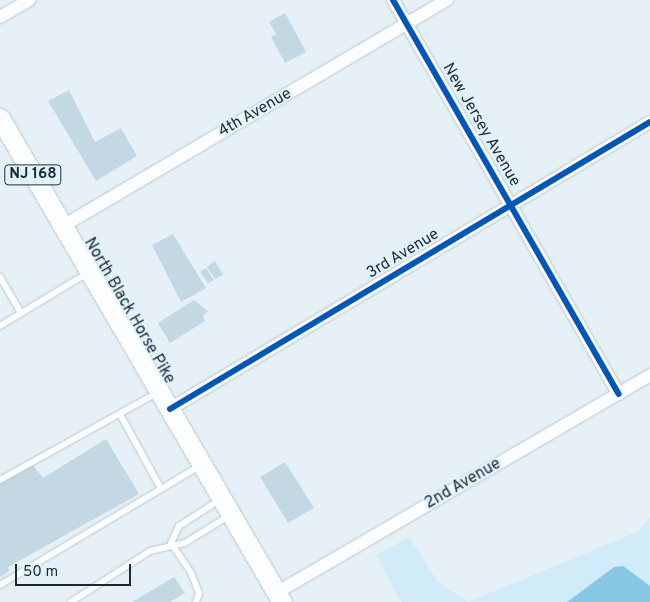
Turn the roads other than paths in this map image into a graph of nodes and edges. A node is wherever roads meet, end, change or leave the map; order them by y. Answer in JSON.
{"nodes":[{"id":1,"x":29,"y":0,"type":"edge"},
{"id":2,"x":393,"y":0,"type":"edge"},
{"id":3,"x":447,"y":0,"type":"edge"},
{"id":4,"x":0,"y":17,"type":"edge"},
{"id":5,"x":407,"y":24,"type":"junction"},
{"id":6,"x":0,"y":118,"type":"edge"},
{"id":7,"x":650,"y":122,"type":"edge"},
{"id":8,"x":511,"y":206,"type":"junction"},
{"id":9,"x":63,"y":226,"type":"junction"},
{"id":10,"x":90,"y":272,"type":"junction"},
{"id":11,"x":0,"y":279,"type":"edge"},
{"id":12,"x":21,"y":313,"type":"junction"},
{"id":13,"x":0,"y":326,"type":"edge"},
{"id":14,"x":650,"y":375,"type":"edge"},
{"id":15,"x":160,"y":392,"type":"junction"},
{"id":16,"x":619,"y":394,"type":"junction"},
{"id":17,"x":170,"y":409,"type":"junction"},
{"id":18,"x":120,"y":414,"type":"junction"},
{"id":19,"x":202,"y":465,"type":"junction"},
{"id":20,"x":0,"y":480,"type":"edge"},
{"id":21,"x":162,"y":489,"type":"junction"},
{"id":22,"x":226,"y":506,"type":"junction"},
{"id":23,"x":171,"y":543,"type":"junction"},
{"id":24,"x":0,"y":585,"type":"edge"},
{"id":25,"x":279,"y":597,"type":"edge"},
{"id":26,"x":71,"y":602,"type":"edge"},
{"id":27,"x":196,"y":602,"type":"edge"}],
"edges":[{"from":1,"to":4,"type":"street"},
{"from":2,"to":5,"type":"street","name":"New Jersey Avenue"},
{"from":3,"to":5,"type":"street","name":"4th Avenue"},
{"from":5,"to":8,"type":"street","name":"New Jersey Avenue"},
{"from":5,"to":9,"type":"street","name":"4th Avenue"},
{"from":6,"to":9,"type":"main road","number":"NJ 168"},
{"from":7,"to":8,"type":"street","name":"3rd Avenue"},
{"from":8,"to":16,"type":"street","name":"New Jersey Avenue"},
{"from":8,"to":17,"type":"street","name":"3rd Avenue"},
{"from":9,"to":10,"type":"main road","name":"North Black Horse Pike","number":"NJ 168"},
{"from":10,"to":12,"type":"lane"},
{"from":10,"to":15,"type":"main road","name":"North Black Horse Pike","number":"NJ 168"},
{"from":11,"to":12,"type":"lane"},
{"from":12,"to":13,"type":"lane"},
{"from":14,"to":16,"type":"street","name":"2nd Avenue"},
{"from":15,"to":17,"type":"main road","name":"North Black Horse Pike","number":"NJ 168"},
{"from":15,"to":18,"type":"lane"},
{"from":16,"to":25,"type":"street","name":"2nd Avenue"},
{"from":17,"to":19,"type":"main road","name":"North Black Horse Pike","number":"NJ 168"},
{"from":18,"to":20,"type":"lane"},
{"from":18,"to":21,"type":"lane"},
{"from":19,"to":21,"type":"lane"},
{"from":19,"to":22,"type":"main road","name":"North Black Horse Pike","number":"NJ 168"},
{"from":21,"to":24,"type":"lane"},
{"from":22,"to":23,"type":"lane"},
{"from":22,"to":23,"type":"lane"},
{"from":22,"to":25,"type":"main road","name":"North Black Horse Pike","number":"NJ 168"},
{"from":23,"to":26,"type":"lane"},
{"from":23,"to":27,"type":"lane"}]}
